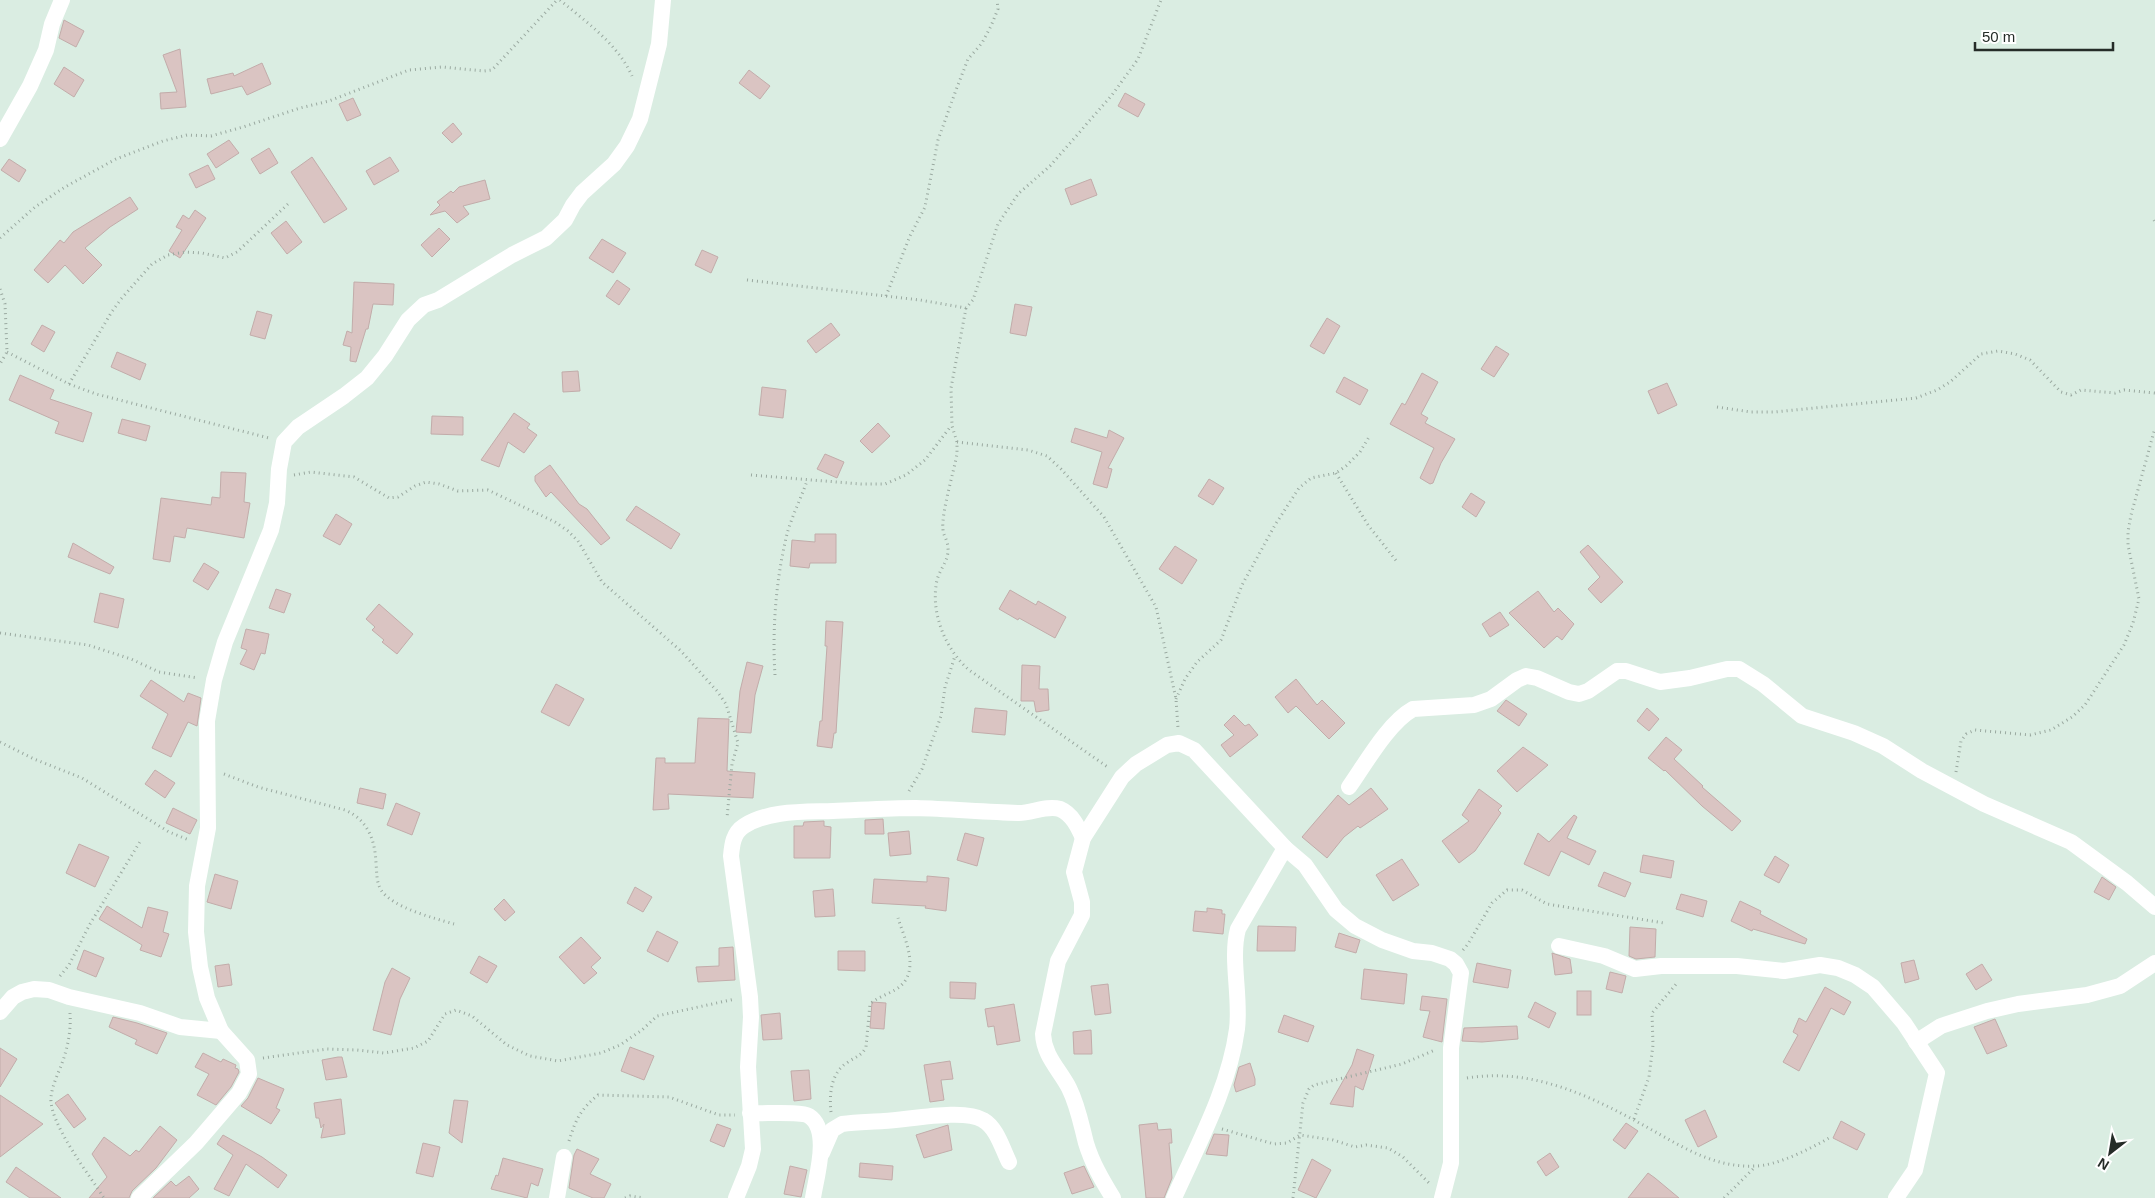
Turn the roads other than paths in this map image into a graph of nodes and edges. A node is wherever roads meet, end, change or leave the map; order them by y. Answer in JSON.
{"nodes":[{"id":1,"x":62,"y":0,"type":"edge"},
{"id":2,"x":663,"y":0,"type":"edge"},
{"id":3,"x":0,"y":139,"type":"edge"},
{"id":4,"x":1349,"y":787,"type":"dead end"},
{"id":5,"x":1083,"y":838,"type":"junction"},
{"id":6,"x":1285,"y":848,"type":"junction"},
{"id":7,"x":2155,"y":907,"type":"edge"},
{"id":8,"x":1559,"y":946,"type":"dead end"},
{"id":9,"x":2155,"y":963,"type":"edge"},
{"id":10,"x":0,"y":1012,"type":"edge"},
{"id":11,"x":221,"y":1031,"type":"junction"},
{"id":12,"x":1916,"y":1042,"type":"junction"},
{"id":13,"x":750,"y":1113,"type":"junction"},
{"id":14,"x":822,"y":1153,"type":"junction"},
{"id":15,"x":564,"y":1157,"type":"road end"},
{"id":16,"x":1009,"y":1162,"type":"dead end"},
{"id":17,"x":1442,"y":1197,"type":"edge"},
{"id":18,"x":139,"y":1198,"type":"edge"},
{"id":19,"x":557,"y":1198,"type":"edge"},
{"id":20,"x":736,"y":1198,"type":"edge"},
{"id":21,"x":813,"y":1198,"type":"edge"},
{"id":22,"x":1112,"y":1198,"type":"edge"},
{"id":23,"x":1174,"y":1198,"type":"edge"},
{"id":24,"x":1896,"y":1198,"type":"edge"}],
"edges":[{"from":1,"to":3,"type":"street"},
{"from":2,"to":11,"type":"street"},
{"from":4,"to":7,"type":"street"},
{"from":5,"to":6,"type":"street"},
{"from":5,"to":13,"type":"street"},
{"from":5,"to":22,"type":"street"},
{"from":6,"to":17,"type":"street"},
{"from":6,"to":23,"type":"street"},
{"from":8,"to":12,"type":"street"},
{"from":9,"to":12,"type":"street"},
{"from":10,"to":11,"type":"street"},
{"from":11,"to":18,"type":"street"},
{"from":12,"to":24,"type":"street"},
{"from":13,"to":14,"type":"street"},
{"from":13,"to":20,"type":"street"},
{"from":14,"to":16,"type":"street"},
{"from":14,"to":21,"type":"street"},
{"from":15,"to":19,"type":"street"}]}
